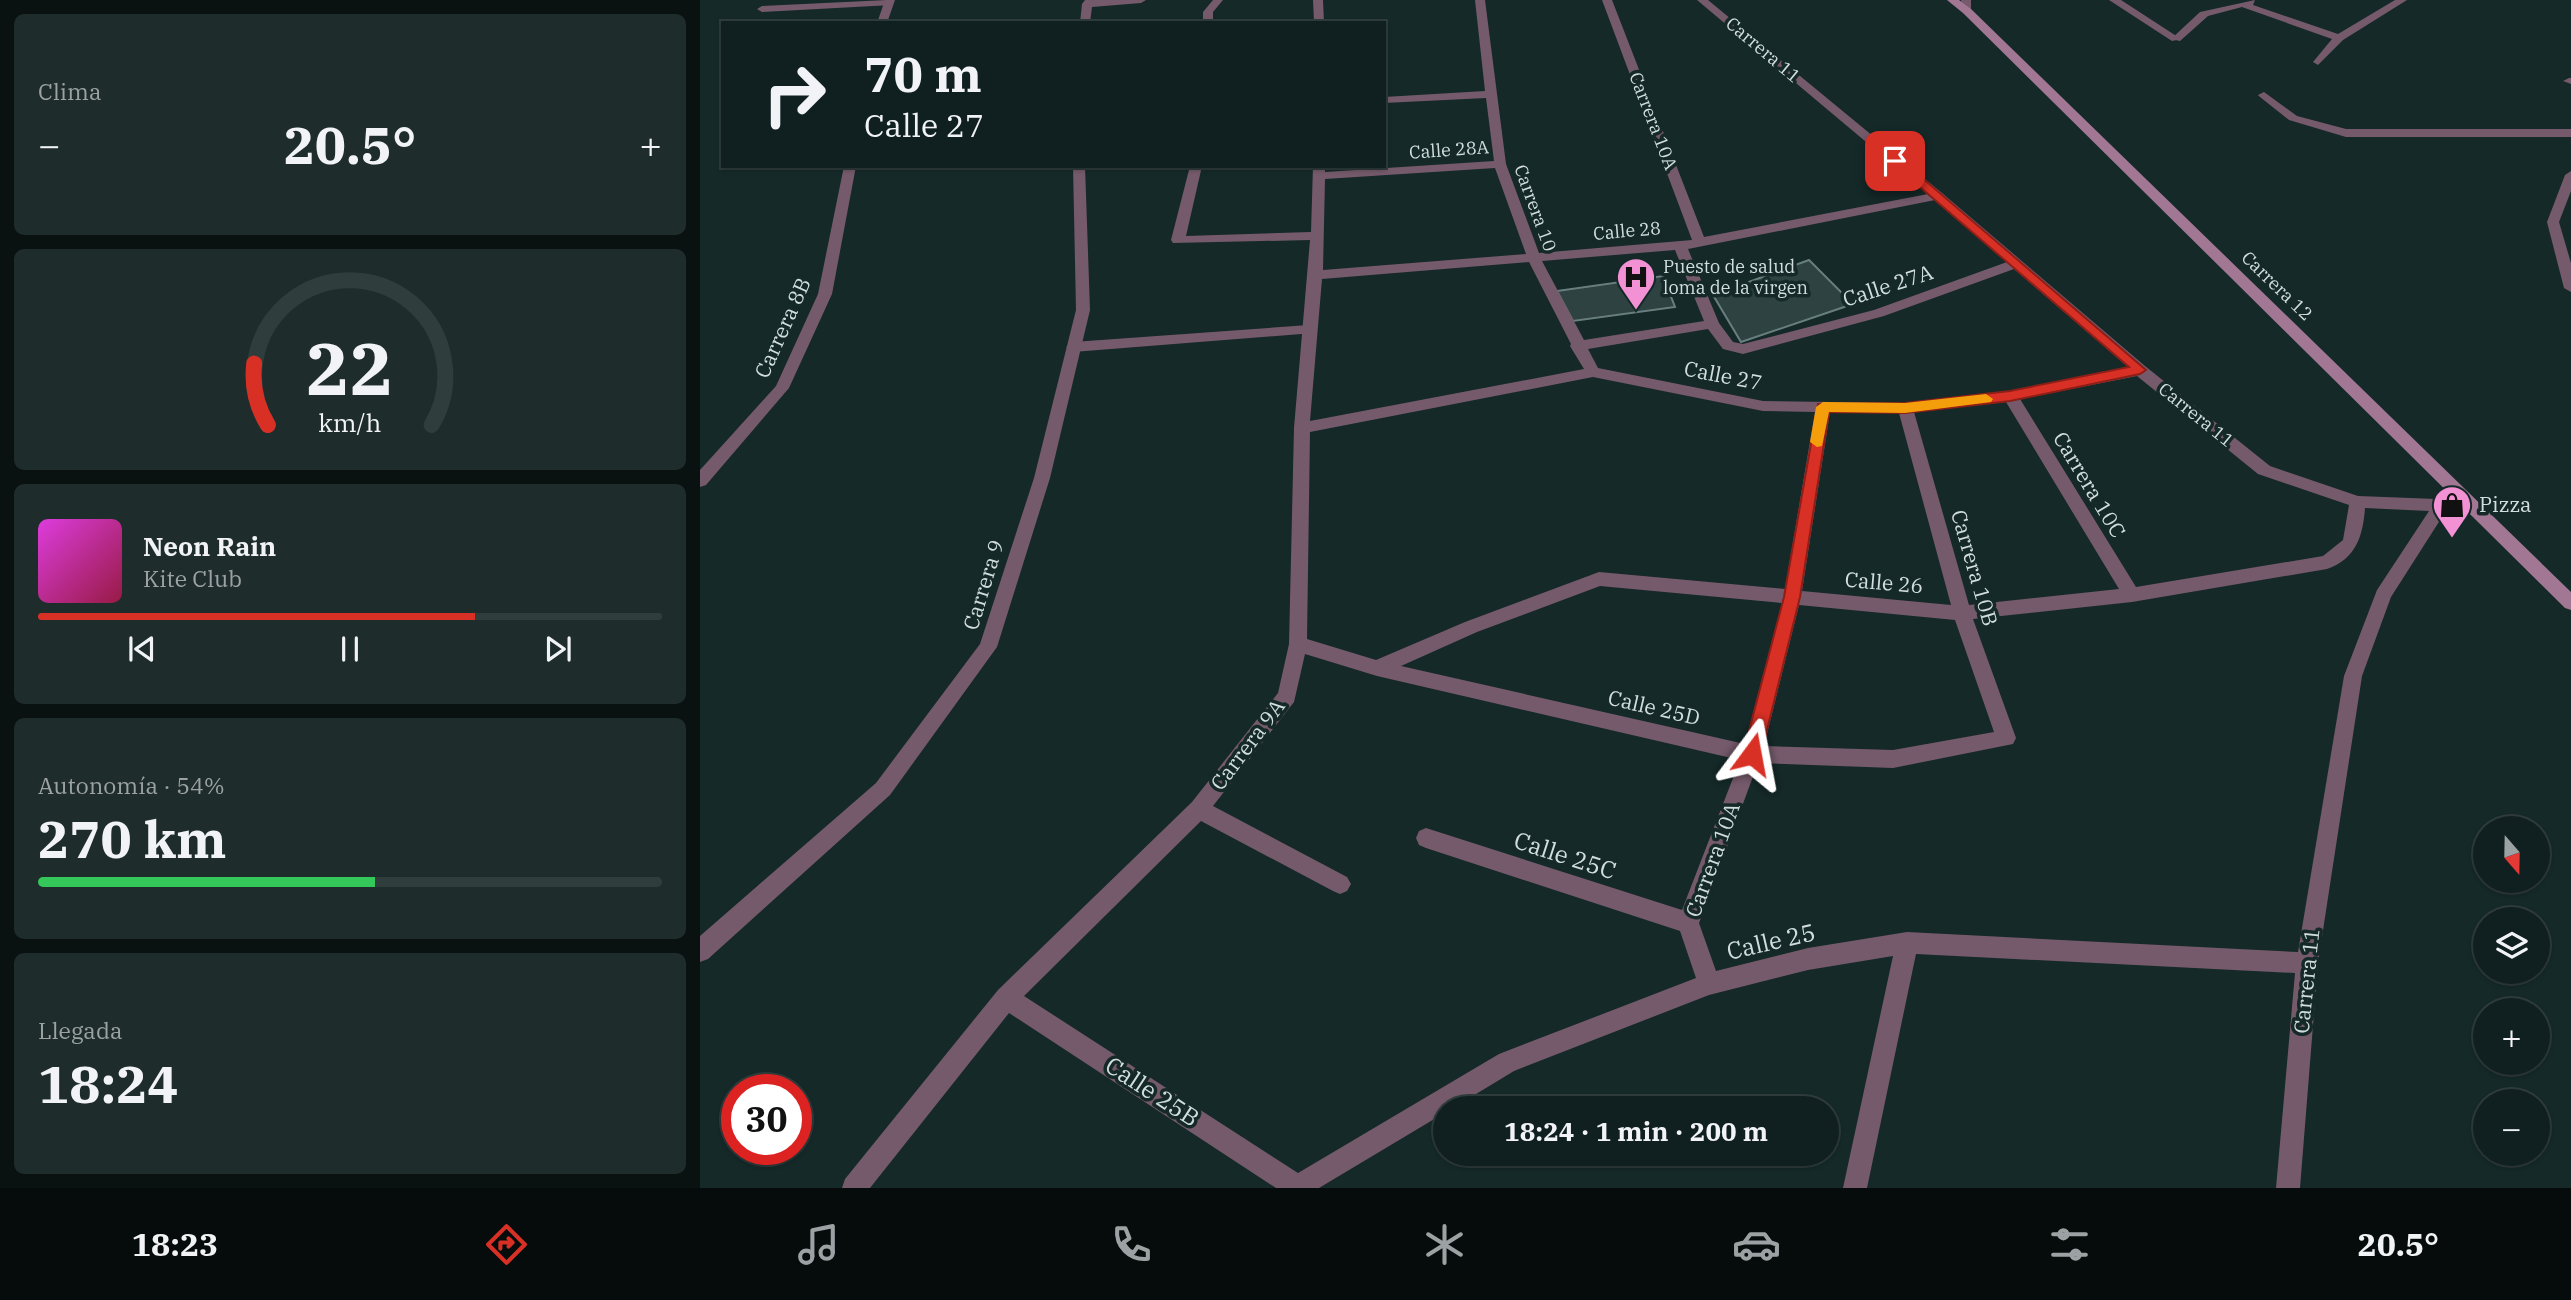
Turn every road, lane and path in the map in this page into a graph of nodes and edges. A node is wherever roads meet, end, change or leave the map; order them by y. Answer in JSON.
{"nodes":[{"id":1,"x":1141,"y":0,"type":"edge"},
{"id":2,"x":1218,"y":0,"type":"edge"},
{"id":3,"x":1318,"y":0,"type":"edge"},
{"id":4,"x":1480,"y":0,"type":"edge"},
{"id":5,"x":1607,"y":0,"type":"edge"},
{"id":6,"x":1702,"y":0,"type":"edge"},
{"id":7,"x":1952,"y":0,"type":"edge"},
{"id":8,"x":2113,"y":0,"type":"edge"},
{"id":9,"x":2258,"y":0,"type":"edge"},
{"id":10,"x":2402,"y":0,"type":"edge"},
{"id":11,"x":889,"y":2,"type":"edge"},
{"id":12,"x":1089,"y":2,"type":"edge"},
{"id":13,"x":2242,"y":4,"type":"junction"},
{"id":14,"x":1967,"y":6,"type":"edge"},
{"id":15,"x":762,"y":9,"type":"dead end"},
{"id":16,"x":882,"y":21,"type":"edge"},
{"id":17,"x":1085,"y":21,"type":"edge"},
{"id":18,"x":1208,"y":21,"type":"edge"},
{"id":19,"x":1320,"y":21,"type":"edge"},
{"id":20,"x":2339,"y":38,"type":"junction"},
{"id":21,"x":2318,"y":62,"type":"dead end"},
{"id":22,"x":1493,"y":94,"type":"junction"},
{"id":23,"x":2264,"y":95,"type":"dead end"},
{"id":24,"x":1386,"y":100,"type":"edge"},
{"id":25,"x":2571,"y":133,"type":"edge"},
{"id":26,"x":1500,"y":164,"type":"junction"},
{"id":27,"x":850,"y":168,"type":"edge"},
{"id":28,"x":1079,"y":168,"type":"edge"},
{"id":29,"x":1196,"y":168,"type":"edge"},
{"id":30,"x":1318,"y":171,"type":"edge"},
{"id":31,"x":2571,"y":176,"type":"edge"},
{"id":32,"x":1938,"y":197,"type":"junction"},
{"id":33,"x":2554,"y":231,"type":"junction"},
{"id":34,"x":2571,"y":233,"type":"edge"},
{"id":35,"x":1318,"y":236,"type":"junction"},
{"id":36,"x":1699,"y":242,"type":"junction"},
{"id":37,"x":1680,"y":246,"type":"junction"},
{"id":38,"x":1534,"y":259,"type":"junction"},
{"id":39,"x":2015,"y":264,"type":"junction"},
{"id":40,"x":1316,"y":275,"type":"junction"},
{"id":41,"x":2571,"y":288,"type":"edge"},
{"id":42,"x":1712,"y":324,"type":"junction"},
{"id":43,"x":1309,"y":330,"type":"junction"},
{"id":44,"x":1577,"y":346,"type":"junction"},
{"id":45,"x":1073,"y":347,"type":"junction"},
{"id":46,"x":2140,"y":370,"type":"junction"},
{"id":47,"x":1593,"y":372,"type":"junction"},
{"id":48,"x":2010,"y":396,"type":"junction"},
{"id":49,"x":1823,"y":407,"type":"junction"},
{"id":50,"x":1905,"y":408,"type":"junction"},
{"id":51,"x":1302,"y":428,"type":"junction"},
{"id":52,"x":700,"y":481,"type":"edge"},
{"id":53,"x":2456,"y":487,"type":"junction"},
{"id":54,"x":2358,"y":502,"type":"junction"},
{"id":55,"x":2440,"y":505,"type":"junction"},
{"id":56,"x":2132,"y":595,"type":"junction"},
{"id":57,"x":1792,"y":597,"type":"junction"},
{"id":58,"x":2571,"y":603,"type":"edge"},
{"id":59,"x":1962,"y":613,"type":"junction"},
{"id":60,"x":1298,"y":644,"type":"junction"},
{"id":61,"x":1377,"y":668,"type":"junction"},
{"id":62,"x":2006,"y":738,"type":"joint"},
{"id":63,"x":1752,"y":754,"type":"junction"},
{"id":64,"x":1199,"y":809,"type":"junction"},
{"id":65,"x":1426,"y":838,"type":"dead end"},
{"id":66,"x":1340,"y":884,"type":"dead end"},
{"id":67,"x":1688,"y":923,"type":"junction"},
{"id":68,"x":1908,"y":943,"type":"junction"},
{"id":69,"x":700,"y":951,"type":"edge"},
{"id":70,"x":2307,"y":964,"type":"junction"},
{"id":71,"x":1709,"y":984,"type":"junction"},
{"id":72,"x":1006,"y":998,"type":"junction"},
{"id":73,"x":854,"y":1188,"type":"edge"},
{"id":74,"x":1296,"y":1188,"type":"edge"},
{"id":75,"x":1855,"y":1188,"type":"edge"},
{"id":76,"x":2288,"y":1188,"type":"edge"}],
"edges":[{"from":1,"to":12,"type":"street"},
{"from":2,"to":18,"type":"street"},
{"from":3,"to":19,"type":"street"},
{"from":4,"to":22,"type":"street","name":"Carrera 10"},
{"from":5,"to":36,"type":"street","name":"Carrera 10A"},
{"from":6,"to":32,"type":"street","name":"Carrera 11"},
{"from":7,"to":14,"type":"street","name":"Carrera 12"},
{"from":8,"to":13,"type":"street"},
{"from":9,"to":13,"type":"street"},
{"from":10,"to":20,"type":"street"},
{"from":11,"to":15,"type":"street"},
{"from":11,"to":16,"type":"street"},
{"from":12,"to":17,"type":"street"},
{"from":13,"to":20,"type":"street"},
{"from":14,"to":53,"type":"street","name":"Carrera 12"},
{"from":20,"to":21,"type":"street"},
{"from":22,"to":24,"type":"street"},
{"from":22,"to":26,"type":"street","name":"Carrera 10"},
{"from":23,"to":25,"type":"street"},
{"from":26,"to":30,"type":"street","name":"Calle 28A"},
{"from":26,"to":38,"type":"street","name":"Carrera 10"},
{"from":27,"to":52,"type":"street","name":"Carrera 8B"},
{"from":28,"to":45,"type":"street","name":"Carrera 9"},
{"from":29,"to":35,"type":"street"},
{"from":30,"to":35,"type":"street","name":"Carrera 9A"},
{"from":31,"to":33,"type":"street"},
{"from":32,"to":36,"type":"street","name":"Calle 28"},
{"from":32,"to":39,"type":"street","name":"Carrera 11"},
{"from":33,"to":34,"type":"street"},
{"from":33,"to":41,"type":"street"},
{"from":35,"to":40,"type":"street","name":"Carrera 9A"},
{"from":36,"to":37,"type":"street","name":"Calle 28"},
{"from":37,"to":38,"type":"street","name":"Calle 28"},
{"from":37,"to":42,"type":"street"},
{"from":38,"to":40,"type":"street","name":"Calle 28"},
{"from":38,"to":44,"type":"street","name":"Carrera 10"},
{"from":39,"to":42,"type":"street","name":"Calle 27A"},
{"from":39,"to":46,"type":"street","name":"Carrera 11"},
{"from":40,"to":43,"type":"street","name":"Carrera 9A"},
{"from":42,"to":44,"type":"street"},
{"from":43,"to":45,"type":"street"},
{"from":43,"to":51,"type":"street","name":"Carrera 9A"},
{"from":44,"to":47,"type":"street","name":"Carrera 10"},
{"from":45,"to":69,"type":"street","name":"Carrera 9"},
{"from":46,"to":48,"type":"street","name":"Calle 27"},
{"from":46,"to":54,"type":"street","name":"Carrera 11"},
{"from":47,"to":49,"type":"street","name":"Calle 27"},
{"from":47,"to":51,"type":"street","name":"Calle 27"},
{"from":48,"to":50,"type":"street","name":"Calle 27"},
{"from":48,"to":56,"type":"street","name":"Carrera 10C"},
{"from":49,"to":50,"type":"street","name":"Calle 27"},
{"from":49,"to":57,"type":"street","name":"Carrera 10A"},
{"from":50,"to":59,"type":"street","name":"Carrera 10B"},
{"from":51,"to":60,"type":"street","name":"Carrera 9A"},
{"from":53,"to":55,"type":"street","name":"Carrera 11"},
{"from":53,"to":58,"type":"street","name":"Carrera 12"},
{"from":54,"to":55,"type":"street","name":"Carrera 11"},
{"from":54,"to":56,"type":"street","name":"Calle 26"},
{"from":55,"to":70,"type":"street","name":"Carrera 11"},
{"from":56,"to":59,"type":"street","name":"Calle 26"},
{"from":57,"to":59,"type":"street","name":"Calle 26"},
{"from":57,"to":61,"type":"street","name":"Calle 26"},
{"from":57,"to":63,"type":"street","name":"Carrera 10A"},
{"from":59,"to":62,"type":"street","name":"Carrera 10B"},
{"from":60,"to":61,"type":"street","name":"Calle 25D"},
{"from":60,"to":64,"type":"street","name":"Carrera 9A"},
{"from":61,"to":63,"type":"street","name":"Calle 25D"},
{"from":62,"to":63,"type":"street","name":"Calle 25D"},
{"from":63,"to":67,"type":"street","name":"Carrera 10A"},
{"from":64,"to":66,"type":"street"},
{"from":64,"to":72,"type":"street","name":"Carrera 9A"},
{"from":65,"to":67,"type":"street","name":"Calle 25C"},
{"from":67,"to":71,"type":"street","name":"Carrera 10A"},
{"from":68,"to":70,"type":"street","name":"Calle 25"},
{"from":68,"to":71,"type":"street","name":"Calle 25"},
{"from":68,"to":75,"type":"street"},
{"from":70,"to":76,"type":"street","name":"Carrera 11"},
{"from":71,"to":74,"type":"street","name":"Calle 25"},
{"from":72,"to":73,"type":"street","name":"Carrera 9A"},
{"from":72,"to":74,"type":"street","name":"Calle 25B"}]}
